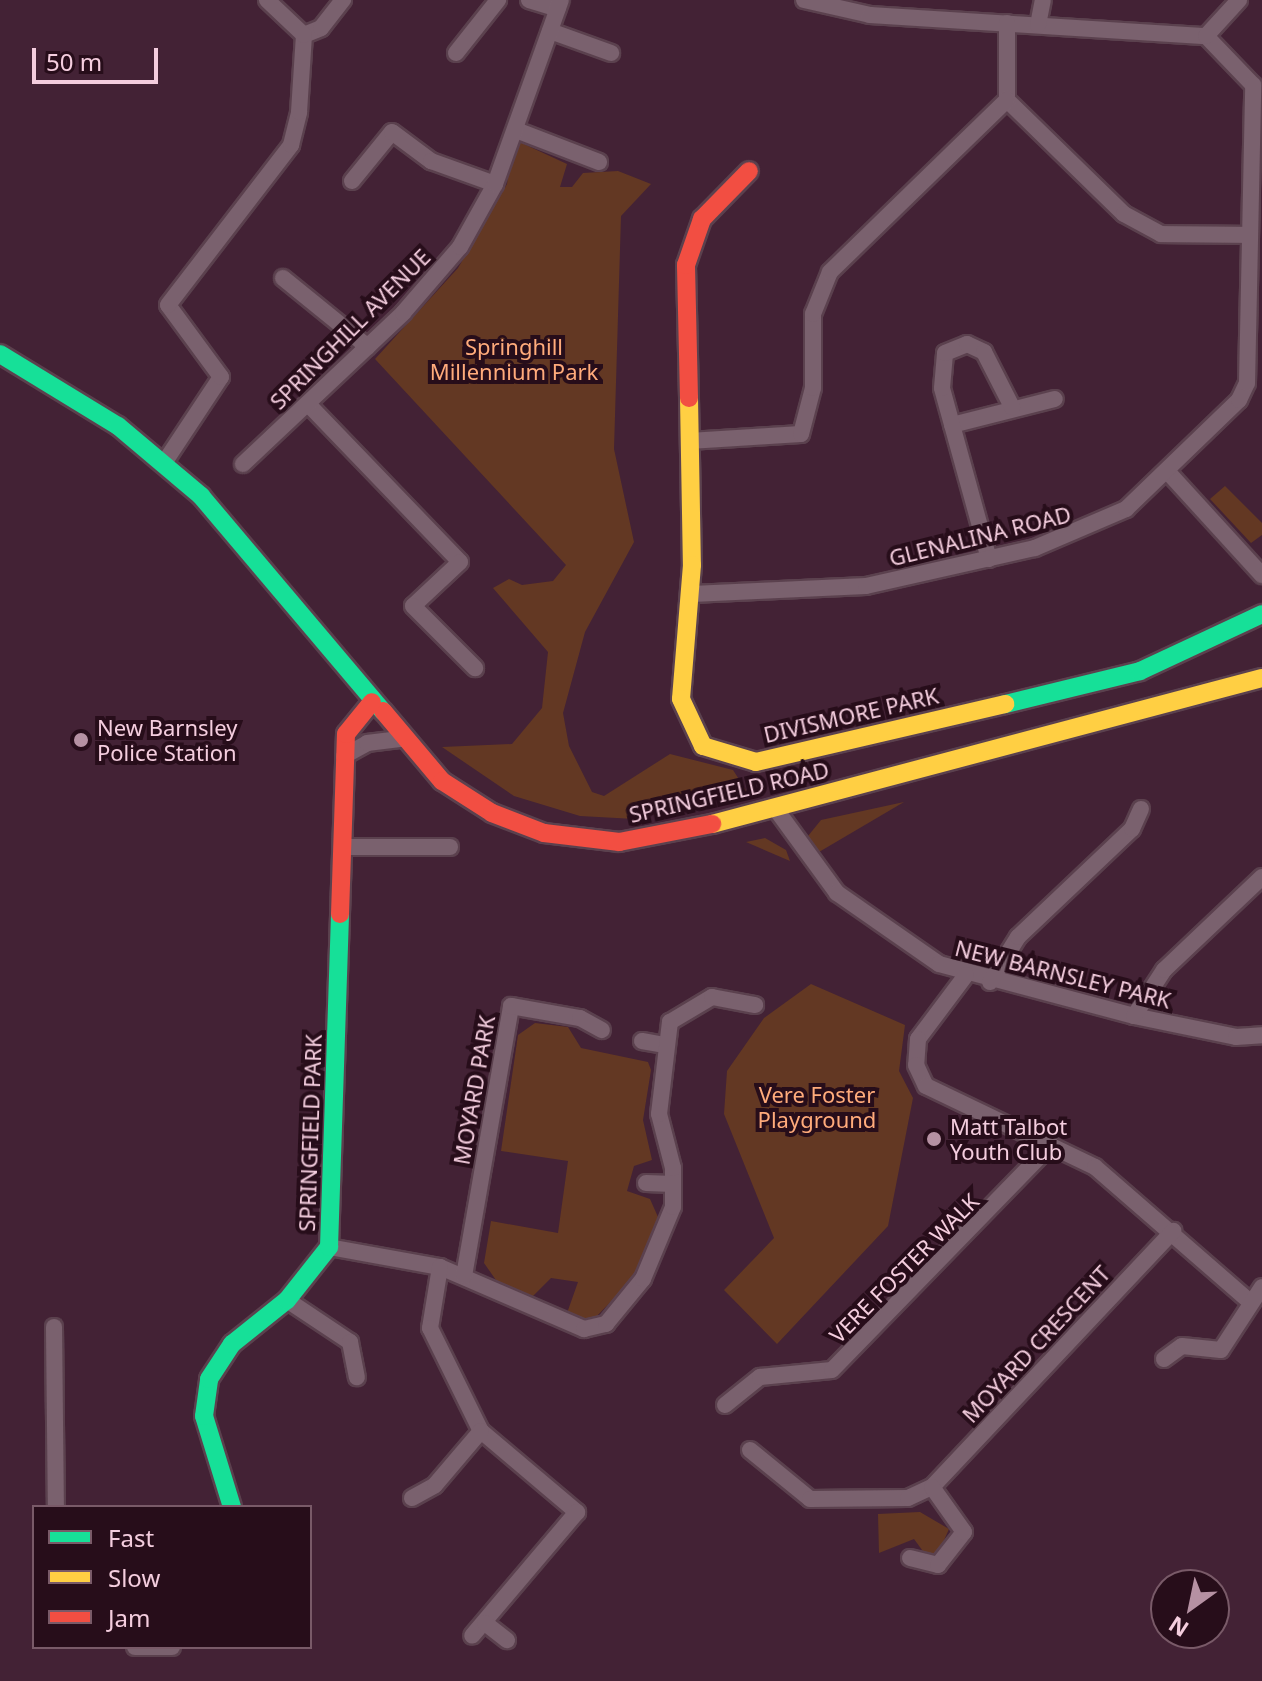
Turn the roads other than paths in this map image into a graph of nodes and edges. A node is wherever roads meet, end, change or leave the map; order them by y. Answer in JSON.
{"nodes":[{"id":1,"x":267,"y":0,"type":"edge"},
{"id":2,"x":343,"y":0,"type":"edge"},
{"id":3,"x":498,"y":0,"type":"edge"},
{"id":4,"x":529,"y":0,"type":"edge"},
{"id":5,"x":804,"y":0,"type":"edge"},
{"id":6,"x":1043,"y":0,"type":"edge"},
{"id":7,"x":1239,"y":0,"type":"edge"},
{"id":8,"x":560,"y":5,"type":"edge"},
{"id":9,"x":897,"y":8,"type":"edge"},
{"id":10,"x":1007,"y":23,"type":"junction"},
{"id":11,"x":1038,"y":25,"type":"junction"},
{"id":12,"x":550,"y":31,"type":"junction"},
{"id":13,"x":304,"y":35,"type":"junction"},
{"id":14,"x":1206,"y":36,"type":"junction"},
{"id":15,"x":456,"y":53,"type":"dead end"},
{"id":16,"x":611,"y":53,"type":"dead end"},
{"id":17,"x":1257,"y":83,"type":"edge"},
{"id":18,"x":1007,"y":100,"type":"junction"},
{"id":19,"x":516,"y":130,"type":"junction"},
{"id":20,"x":599,"y":162,"type":"dead end"},
{"id":21,"x":749,"y":171,"type":"dead end"},
{"id":22,"x":352,"y":181,"type":"dead end"},
{"id":23,"x":495,"y":184,"type":"junction"},
{"id":24,"x":1258,"y":192,"type":"edge"},
{"id":25,"x":1250,"y":235,"type":"junction"},
{"id":26,"x":283,"y":278,"type":"dead end"},
{"id":27,"x":1256,"y":337,"type":"edge"},
{"id":28,"x":368,"y":347,"type":"junction"},
{"id":29,"x":0,"y":354,"type":"edge"},
{"id":30,"x":1055,"y":399,"type":"dead end"},
{"id":31,"x":308,"y":404,"type":"junction"},
{"id":32,"x":1012,"y":407,"type":"junction"},
{"id":33,"x":952,"y":425,"type":"junction"},
{"id":34,"x":689,"y":441,"type":"junction"},
{"id":35,"x":164,"y":463,"type":"junction"},
{"id":36,"x":243,"y":464,"type":"dead end"},
{"id":37,"x":1167,"y":471,"type":"junction"},
{"id":38,"x":989,"y":559,"type":"junction"},
{"id":39,"x":1262,"y":575,"type":"edge"},
{"id":40,"x":692,"y":594,"type":"junction"},
{"id":41,"x":1262,"y":614,"type":"edge"},
{"id":42,"x":475,"y":668,"type":"dead end"},
{"id":43,"x":1262,"y":678,"type":"edge"},
{"id":44,"x":372,"y":702,"type":"junction"},
{"id":45,"x":402,"y":739,"type":"junction"},
{"id":46,"x":344,"y":756,"type":"junction"},
{"id":47,"x":775,"y":808,"type":"junction"},
{"id":48,"x":1141,"y":809,"type":"dead end"},
{"id":49,"x":344,"y":847,"type":"junction"},
{"id":50,"x":450,"y":847,"type":"dead end"},
{"id":51,"x":1262,"y":877,"type":"edge"},
{"id":52,"x":966,"y":975,"type":"junction"},
{"id":53,"x":990,"y":982,"type":"junction"},
{"id":54,"x":755,"y":1005,"type":"dead end"},
{"id":55,"x":1134,"y":1016,"type":"junction"},
{"id":56,"x":602,"y":1030,"type":"dead end"},
{"id":57,"x":1262,"y":1035,"type":"edge"},
{"id":58,"x":642,"y":1041,"type":"dead end"},
{"id":59,"x":664,"y":1045,"type":"junction"},
{"id":60,"x":1051,"y":1145,"type":"junction"},
{"id":61,"x":646,"y":1183,"type":"dead end"},
{"id":62,"x":673,"y":1184,"type":"junction"},
{"id":63,"x":1173,"y":1231,"type":"junction"},
{"id":64,"x":329,"y":1247,"type":"junction"},
{"id":65,"x":440,"y":1267,"type":"junction"},
{"id":66,"x":464,"y":1276,"type":"junction"},
{"id":67,"x":1262,"y":1287,"type":"edge"},
{"id":68,"x":287,"y":1300,"type":"junction"},
{"id":69,"x":1248,"y":1300,"type":"junction"},
{"id":70,"x":54,"y":1327,"type":"dead end"},
{"id":71,"x":1164,"y":1359,"type":"dead end"},
{"id":72,"x":357,"y":1377,"type":"dead end"},
{"id":73,"x":725,"y":1405,"type":"dead end"},
{"id":74,"x":481,"y":1431,"type":"junction"},
{"id":75,"x":750,"y":1450,"type":"dead end"},
{"id":76,"x":932,"y":1487,"type":"junction"},
{"id":77,"x":412,"y":1498,"type":"dead end"},
{"id":78,"x":56,"y":1505,"type":"edge"},
{"id":79,"x":231,"y":1505,"type":"edge"},
{"id":80,"x":910,"y":1558,"type":"dead end"},
{"id":81,"x":485,"y":1623,"type":"junction"},
{"id":82,"x":472,"y":1636,"type":"dead end"},
{"id":83,"x":507,"y":1640,"type":"dead end"}],
"edges":[{"from":1,"to":13,"type":"street"},
{"from":2,"to":13,"type":"street"},
{"from":3,"to":15,"type":"street"},
{"from":4,"to":8,"type":"street"},
{"from":5,"to":9,"type":"street"},
{"from":6,"to":11,"type":"street"},
{"from":7,"to":14,"type":"street"},
{"from":8,"to":12,"type":"street","name":"SPRINGHILL AVENUE"},
{"from":9,"to":10,"type":"street"},
{"from":10,"to":11,"type":"street"},
{"from":10,"to":18,"type":"street"},
{"from":11,"to":14,"type":"street"},
{"from":12,"to":16,"type":"street"},
{"from":12,"to":19,"type":"street","name":"SPRINGHILL AVENUE"},
{"from":13,"to":35,"type":"street"},
{"from":14,"to":17,"type":"street"},
{"from":17,"to":24,"type":"street","name":"GLENALINA ROAD"},
{"from":18,"to":25,"type":"street"},
{"from":18,"to":34,"type":"street"},
{"from":19,"to":20,"type":"street"},
{"from":19,"to":23,"type":"street","name":"SPRINGHILL AVENUE"},
{"from":21,"to":34,"type":"main road","name":"DIVISMORE PARK"},
{"from":22,"to":23,"type":"street"},
{"from":23,"to":28,"type":"street","name":"SPRINGHILL AVENUE"},
{"from":24,"to":25,"type":"street","name":"GLENALINA ROAD"},
{"from":25,"to":27,"type":"street","name":"GLENALINA ROAD"},
{"from":26,"to":28,"type":"street"},
{"from":27,"to":37,"type":"street","name":"GLENALINA ROAD"},
{"from":28,"to":31,"type":"street","name":"SPRINGHILL AVENUE"},
{"from":29,"to":35,"type":"main road","name":"SPRINGFIELD ROAD"},
{"from":30,"to":32,"type":"street"},
{"from":31,"to":36,"type":"street","name":"SPRINGHILL AVENUE"},
{"from":31,"to":42,"type":"street"},
{"from":32,"to":33,"type":"street"},
{"from":32,"to":33,"type":"street"},
{"from":33,"to":38,"type":"street"},
{"from":34,"to":40,"type":"main road","name":"DIVISMORE PARK"},
{"from":35,"to":44,"type":"main road","name":"SPRINGFIELD ROAD"},
{"from":37,"to":38,"type":"street","name":"GLENALINA ROAD"},
{"from":37,"to":39,"type":"street"},
{"from":38,"to":40,"type":"street","name":"GLENALINA ROAD"},
{"from":40,"to":41,"type":"main road","name":"DIVISMORE PARK"},
{"from":43,"to":47,"type":"main road","name":"SPRINGFIELD ROAD"},
{"from":44,"to":45,"type":"main road","name":"SPRINGFIELD ROAD"},
{"from":44,"to":46,"type":"main road","name":"SPRINGFIELD PARK"},
{"from":45,"to":46,"type":"street"},
{"from":45,"to":47,"type":"main road","name":"SPRINGFIELD ROAD"},
{"from":46,"to":49,"type":"main road","name":"SPRINGFIELD PARK"},
{"from":47,"to":52,"type":"street","name":"NEW BARNSLEY PARK"},
{"from":48,"to":53,"type":"street"},
{"from":49,"to":50,"type":"street"},
{"from":49,"to":64,"type":"main road","name":"SPRINGFIELD PARK"},
{"from":51,"to":55,"type":"street"},
{"from":52,"to":53,"type":"street","name":"NEW BARNSLEY PARK"},
{"from":52,"to":60,"type":"street"},
{"from":53,"to":55,"type":"street","name":"NEW BARNSLEY PARK"},
{"from":54,"to":59,"type":"street"},
{"from":55,"to":57,"type":"street","name":"NEW BARNSLEY PARK"},
{"from":56,"to":66,"type":"street","name":"MOYARD PARK"},
{"from":58,"to":59,"type":"street"},
{"from":59,"to":62,"type":"street"},
{"from":60,"to":63,"type":"street"},
{"from":60,"to":73,"type":"street","name":"VERE FOSTER WALK"},
{"from":61,"to":62,"type":"street"},
{"from":62,"to":66,"type":"street"},
{"from":63,"to":69,"type":"street"},
{"from":63,"to":76,"type":"street","name":"MOYARD CRESCENT"},
{"from":64,"to":65,"type":"street"},
{"from":64,"to":68,"type":"main road","name":"SPRINGFIELD PARK"},
{"from":65,"to":66,"type":"street"},
{"from":65,"to":74,"type":"street"},
{"from":67,"to":69,"type":"street"},
{"from":68,"to":72,"type":"street"},
{"from":68,"to":79,"type":"main road","name":"SPRINGFIELD PARK"},
{"from":69,"to":71,"type":"street"},
{"from":70,"to":78,"type":"street"},
{"from":74,"to":77,"type":"street"},
{"from":74,"to":81,"type":"street"},
{"from":75,"to":76,"type":"street"},
{"from":76,"to":80,"type":"street"},
{"from":81,"to":82,"type":"street"},
{"from":81,"to":83,"type":"street"}]}
